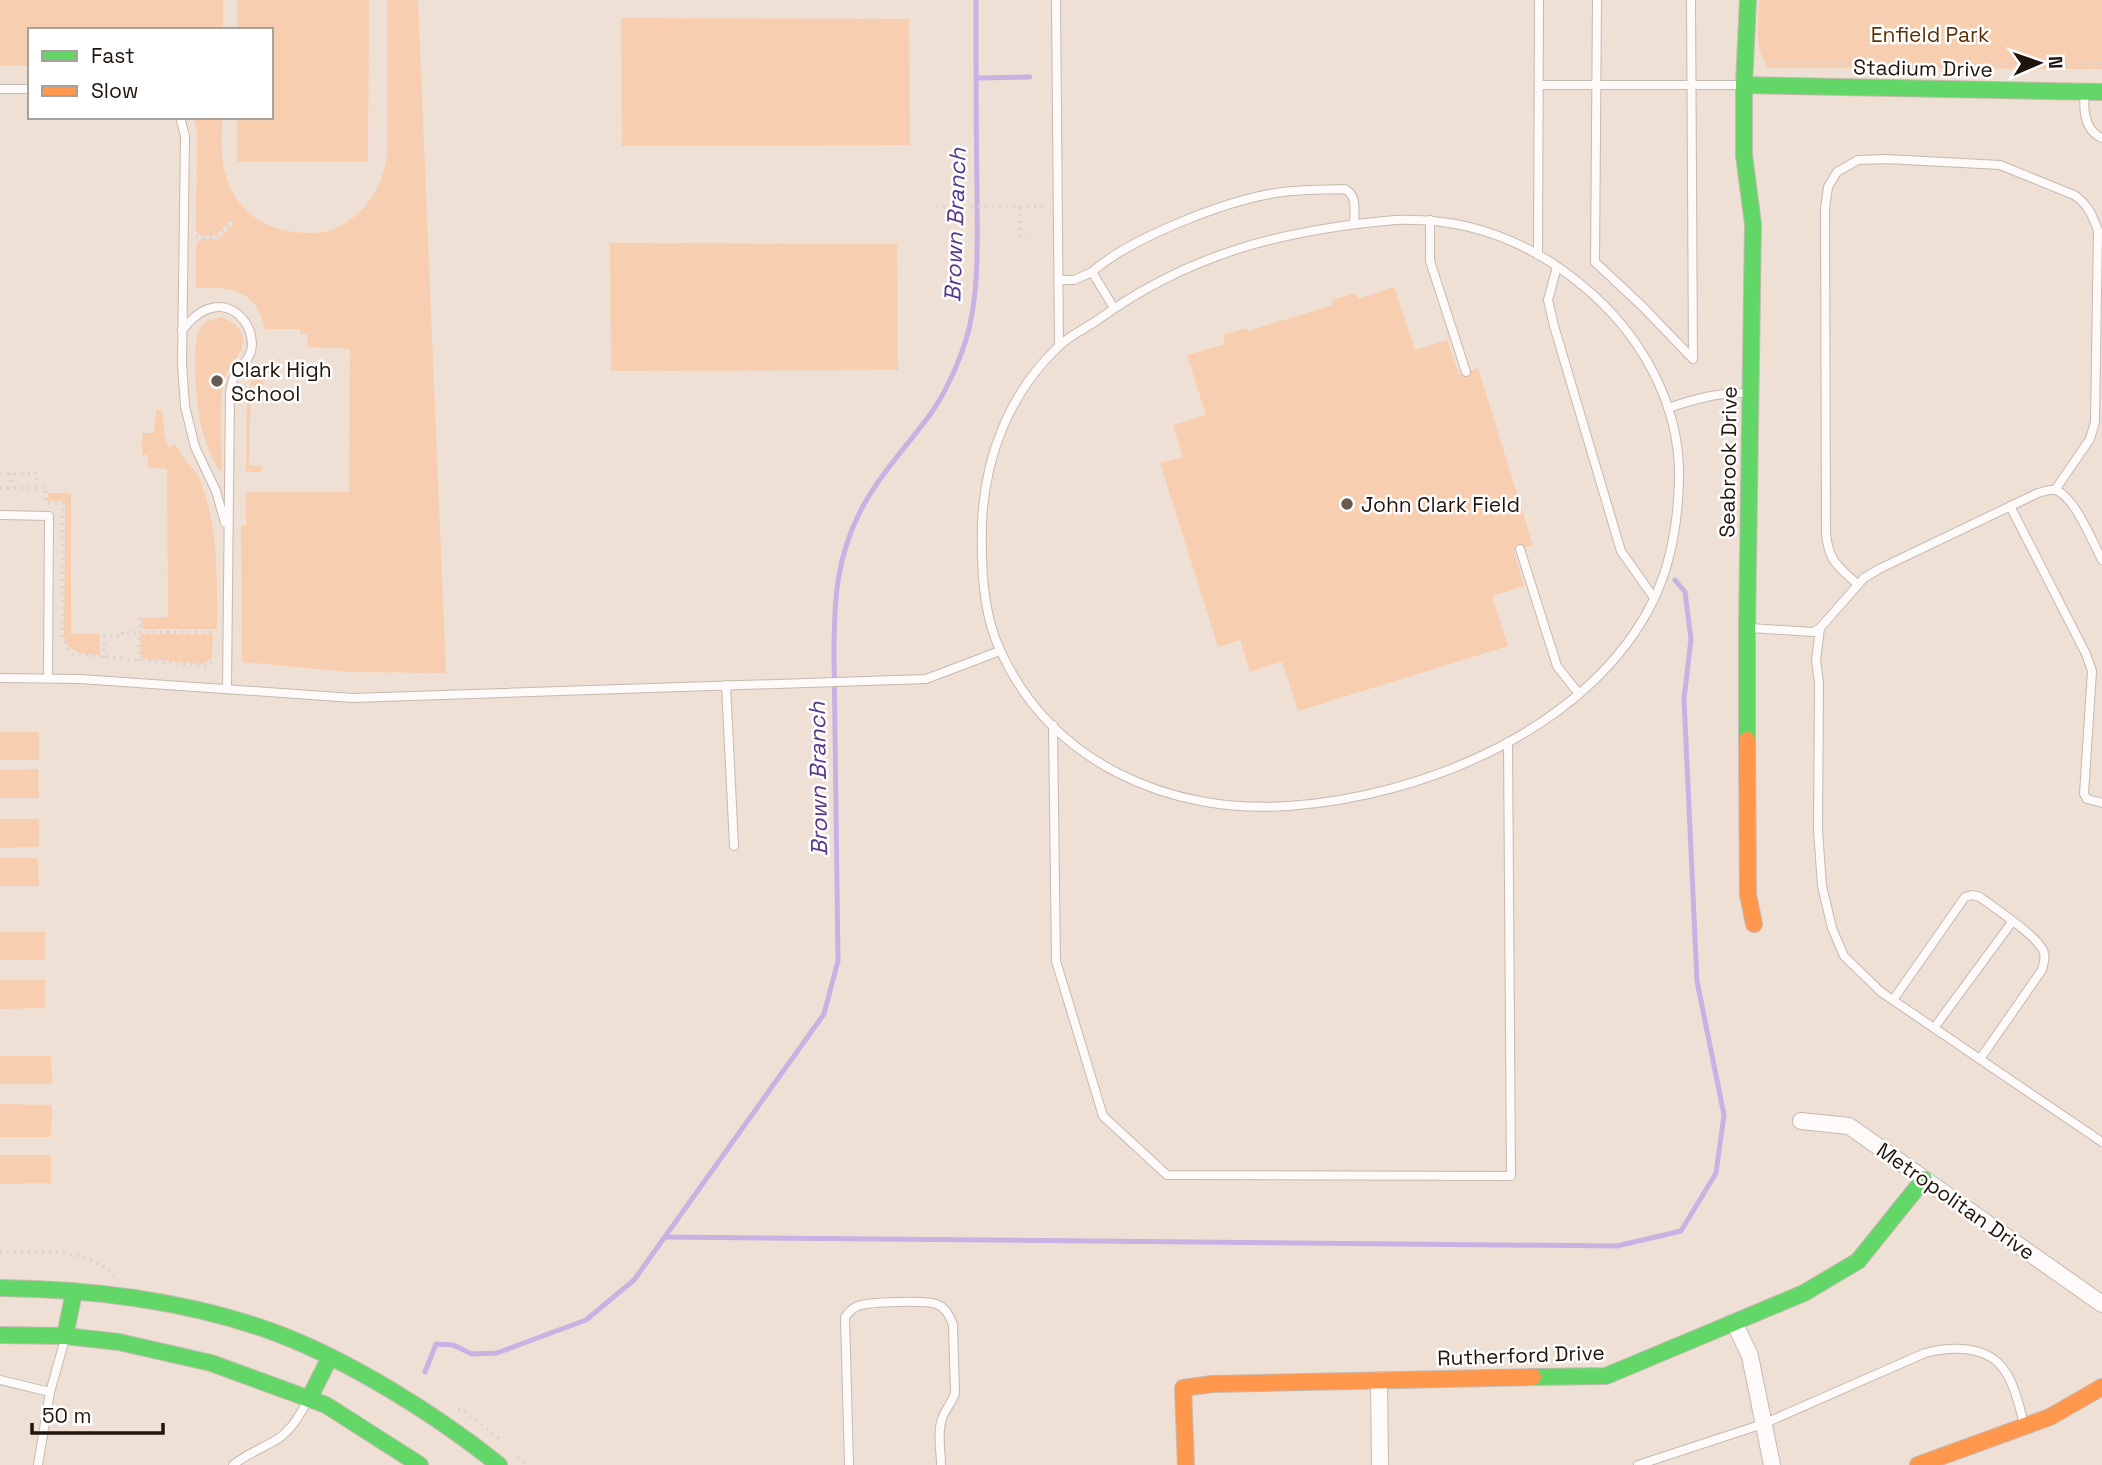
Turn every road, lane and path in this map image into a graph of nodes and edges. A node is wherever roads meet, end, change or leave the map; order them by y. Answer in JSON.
{"nodes":[{"id":1,"x":1056,"y":0,"type":"edge"},
{"id":2,"x":1539,"y":0,"type":"edge"},
{"id":3,"x":1597,"y":0,"type":"edge"},
{"id":4,"x":1691,"y":0,"type":"edge"},
{"id":5,"x":1748,"y":0,"type":"edge"},
{"id":6,"x":1766,"y":54,"type":"dead end"},
{"id":7,"x":2102,"y":64,"type":"edge"},
{"id":8,"x":1539,"y":85,"type":"junction"},
{"id":9,"x":1597,"y":85,"type":"junction"},
{"id":10,"x":1744,"y":85,"type":"junction"},
{"id":11,"x":1691,"y":86,"type":"junction"},
{"id":12,"x":0,"y":89,"type":"edge"},
{"id":13,"x":28,"y":89,"type":"edge"},
{"id":14,"x":2085,"y":92,"type":"junction"},
{"id":15,"x":2102,"y":92,"type":"edge"},
{"id":16,"x":181,"y":119,"type":"edge"},
{"id":17,"x":2102,"y":138,"type":"edge"},
{"id":18,"x":936,"y":207,"type":"dead end"},
{"id":19,"x":1058,"y":207,"type":"junction"},
{"id":20,"x":1020,"y":208,"type":"junction"},
{"id":21,"x":1430,"y":220,"type":"junction"},
{"id":22,"x":233,"y":221,"type":"dead end"},
{"id":23,"x":1354,"y":224,"type":"junction"},
{"id":24,"x":1027,"y":236,"type":"dead end"},
{"id":25,"x":196,"y":237,"type":"dead end"},
{"id":26,"x":1538,"y":255,"type":"junction"},
{"id":27,"x":1557,"y":267,"type":"junction"},
{"id":28,"x":1092,"y":272,"type":"junction"},
{"id":29,"x":1058,"y":280,"type":"junction"},
{"id":30,"x":1114,"y":308,"type":"junction"},
{"id":31,"x":182,"y":330,"type":"junction"},
{"id":32,"x":1059,"y":345,"type":"junction"},
{"id":33,"x":1466,"y":372,"type":"dead end"},
{"id":34,"x":1750,"y":393,"type":"junction"},
{"id":35,"x":1668,"y":408,"type":"junction"},
{"id":36,"x":0,"y":473,"type":"edge"},
{"id":37,"x":11,"y":473,"type":"junction"},
{"id":38,"x":0,"y":488,"type":"edge"},
{"id":39,"x":11,"y":488,"type":"junction"},
{"id":40,"x":37,"y":488,"type":"junction"},
{"id":41,"x":2055,"y":490,"type":"junction"},
{"id":42,"x":2010,"y":506,"type":"junction"},
{"id":43,"x":0,"y":515,"type":"edge"},
{"id":44,"x":227,"y":530,"type":"junction"},
{"id":45,"x":1520,"y":549,"type":"dead end"},
{"id":46,"x":2102,"y":559,"type":"edge"},
{"id":47,"x":1858,"y":585,"type":"junction"},
{"id":48,"x":1654,"y":598,"type":"junction"},
{"id":49,"x":139,"y":618,"type":"dead end"},
{"id":50,"x":1747,"y":628,"type":"junction"},
{"id":51,"x":1820,"y":628,"type":"junction"},
{"id":52,"x":139,"y":632,"type":"junction"},
{"id":53,"x":215,"y":643,"type":"dead end"},
{"id":54,"x":1000,"y":651,"type":"junction"},
{"id":55,"x":215,"y":654,"type":"dead end"},
{"id":56,"x":104,"y":658,"type":"junction"},
{"id":57,"x":139,"y":661,"type":"junction"},
{"id":58,"x":0,"y":678,"type":"edge"},
{"id":59,"x":48,"y":678,"type":"junction"},
{"id":60,"x":726,"y":685,"type":"junction"},
{"id":61,"x":227,"y":688,"type":"junction"},
{"id":62,"x":1579,"y":694,"type":"junction"},
{"id":63,"x":1053,"y":725,"type":"junction"},
{"id":64,"x":1508,"y":742,"type":"junction"},
{"id":65,"x":2102,"y":803,"type":"edge"},
{"id":66,"x":734,"y":846,"type":"dead end"},
{"id":67,"x":2012,"y":922,"type":"junction"},
{"id":68,"x":1754,"y":923,"type":"dead end"},
{"id":69,"x":1893,"y":1000,"type":"junction"},
{"id":70,"x":1934,"y":1028,"type":"junction"},
{"id":71,"x":1980,"y":1059,"type":"junction"},
{"id":72,"x":1801,"y":1121,"type":"dead end"},
{"id":73,"x":2102,"y":1142,"type":"edge"},
{"id":74,"x":1924,"y":1179,"type":"junction"},
{"id":75,"x":0,"y":1288,"type":"edge"},
{"id":76,"x":74,"y":1292,"type":"junction"},
{"id":77,"x":2102,"y":1304,"type":"edge"},
{"id":78,"x":1734,"y":1322,"type":"junction"},
{"id":79,"x":0,"y":1335,"type":"edge"},
{"id":80,"x":65,"y":1336,"type":"junction"},
{"id":81,"x":330,"y":1357,"type":"junction"},
{"id":82,"x":0,"y":1380,"type":"edge"},
{"id":83,"x":1379,"y":1380,"type":"junction"},
{"id":84,"x":2102,"y":1387,"type":"edge"},
{"id":85,"x":50,"y":1392,"type":"junction"},
{"id":86,"x":309,"y":1399,"type":"junction"},
{"id":87,"x":1763,"y":1423,"type":"junction"},
{"id":88,"x":2025,"y":1426,"type":"junction"},
{"id":89,"x":38,"y":1465,"type":"edge"},
{"id":90,"x":233,"y":1465,"type":"edge"},
{"id":91,"x":420,"y":1465,"type":"edge"},
{"id":92,"x":499,"y":1465,"type":"edge"},
{"id":93,"x":849,"y":1465,"type":"edge"},
{"id":94,"x":942,"y":1465,"type":"edge"},
{"id":95,"x":1186,"y":1465,"type":"edge"},
{"id":96,"x":1380,"y":1465,"type":"edge"},
{"id":97,"x":1638,"y":1465,"type":"edge"},
{"id":98,"x":1772,"y":1465,"type":"edge"},
{"id":99,"x":1918,"y":1465,"type":"edge"}],
"edges":[{"from":1,"to":19,"type":"lane"},
{"from":2,"to":8,"type":"lane"},
{"from":3,"to":9,"type":"lane"},
{"from":4,"to":11,"type":"lane"},
{"from":5,"to":10,"type":"street","name":"Seabrook Drive"},
{"from":6,"to":7,"type":"path"},
{"from":8,"to":9,"type":"lane"},
{"from":8,"to":26,"type":"lane"},
{"from":9,"to":11,"type":"lane"},
{"from":9,"to":11,"type":"lane"},
{"from":10,"to":11,"type":"lane"},
{"from":10,"to":14,"type":"street","name":"Stadium Drive"},
{"from":10,"to":34,"type":"street","name":"Seabrook Drive"},
{"from":12,"to":13,"type":"lane"},
{"from":14,"to":15,"type":"street","name":"Stadium Drive"},
{"from":14,"to":17,"type":"lane"},
{"from":16,"to":31,"type":"lane"},
{"from":18,"to":20,"type":"path"},
{"from":19,"to":20,"type":"path"},
{"from":19,"to":29,"type":"lane"},
{"from":20,"to":24,"type":"path"},
{"from":21,"to":23,"type":"lane"},
{"from":21,"to":26,"type":"lane"},
{"from":21,"to":33,"type":"lane"},
{"from":22,"to":25,"type":"path"},
{"from":23,"to":28,"type":"lane"},
{"from":23,"to":30,"type":"lane"},
{"from":26,"to":27,"type":"lane"},
{"from":27,"to":35,"type":"lane"},
{"from":27,"to":48,"type":"lane"},
{"from":28,"to":29,"type":"lane"},
{"from":28,"to":30,"type":"lane"},
{"from":29,"to":32,"type":"lane"},
{"from":30,"to":32,"type":"lane"},
{"from":31,"to":44,"type":"lane"},
{"from":31,"to":44,"type":"lane"},
{"from":32,"to":54,"type":"lane"},
{"from":34,"to":35,"type":"lane"},
{"from":34,"to":50,"type":"street","name":"Seabrook Drive"},
{"from":35,"to":48,"type":"lane"},
{"from":36,"to":37,"type":"path"},
{"from":37,"to":39,"type":"path"},
{"from":37,"to":40,"type":"path"},
{"from":38,"to":39,"type":"path"},
{"from":39,"to":40,"type":"path"},
{"from":40,"to":56,"type":"path"},
{"from":41,"to":42,"type":"lane"},
{"from":41,"to":46,"type":"lane"},
{"from":41,"to":47,"type":"lane"},
{"from":42,"to":47,"type":"lane"},
{"from":42,"to":65,"type":"lane"},
{"from":43,"to":59,"type":"lane"},
{"from":44,"to":61,"type":"lane"},
{"from":45,"to":62,"type":"lane"},
{"from":47,"to":51,"type":"lane"},
{"from":48,"to":62,"type":"lane"},
{"from":49,"to":52,"type":"path"},
{"from":50,"to":51,"type":"lane"},
{"from":50,"to":68,"type":"street","name":"Seabrook Drive"},
{"from":51,"to":69,"type":"lane"},
{"from":52,"to":53,"type":"path"},
{"from":52,"to":56,"type":"path"},
{"from":52,"to":57,"type":"path"},
{"from":54,"to":60,"type":"lane"},
{"from":54,"to":63,"type":"lane"},
{"from":55,"to":57,"type":"path"},
{"from":56,"to":57,"type":"path"},
{"from":58,"to":59,"type":"lane"},
{"from":59,"to":61,"type":"lane"},
{"from":60,"to":61,"type":"lane"},
{"from":60,"to":66,"type":"lane"},
{"from":62,"to":64,"type":"lane"},
{"from":63,"to":64,"type":"lane"},
{"from":63,"to":64,"type":"lane"},
{"from":67,"to":69,"type":"lane"},
{"from":67,"to":70,"type":"lane"},
{"from":67,"to":71,"type":"lane"},
{"from":69,"to":70,"type":"lane"},
{"from":70,"to":71,"type":"lane"},
{"from":71,"to":73,"type":"lane"},
{"from":72,"to":74,"type":"street","name":"Metropolitan Drive"},
{"from":74,"to":77,"type":"street","name":"Metropolitan Drive"},
{"from":74,"to":78,"type":"street","name":"Rutherford Drive"},
{"from":75,"to":76,"type":"street"},
{"from":76,"to":80,"type":"street"},
{"from":76,"to":81,"type":"street"},
{"from":78,"to":83,"type":"street","name":"Rutherford Drive"},
{"from":78,"to":87,"type":"street"},
{"from":79,"to":80,"type":"street"},
{"from":80,"to":85,"type":"lane"},
{"from":80,"to":86,"type":"street"},
{"from":81,"to":86,"type":"street"},
{"from":81,"to":92,"type":"street"},
{"from":82,"to":85,"type":"lane"},
{"from":83,"to":95,"type":"street","name":"Rutherford Drive"},
{"from":83,"to":96,"type":"street"},
{"from":84,"to":88,"type":"street"},
{"from":85,"to":89,"type":"lane"},
{"from":86,"to":90,"type":"lane"},
{"from":86,"to":91,"type":"street"},
{"from":87,"to":88,"type":"lane"},
{"from":87,"to":97,"type":"lane"},
{"from":87,"to":98,"type":"street"},
{"from":88,"to":99,"type":"street"},
{"from":93,"to":94,"type":"lane"}]}
